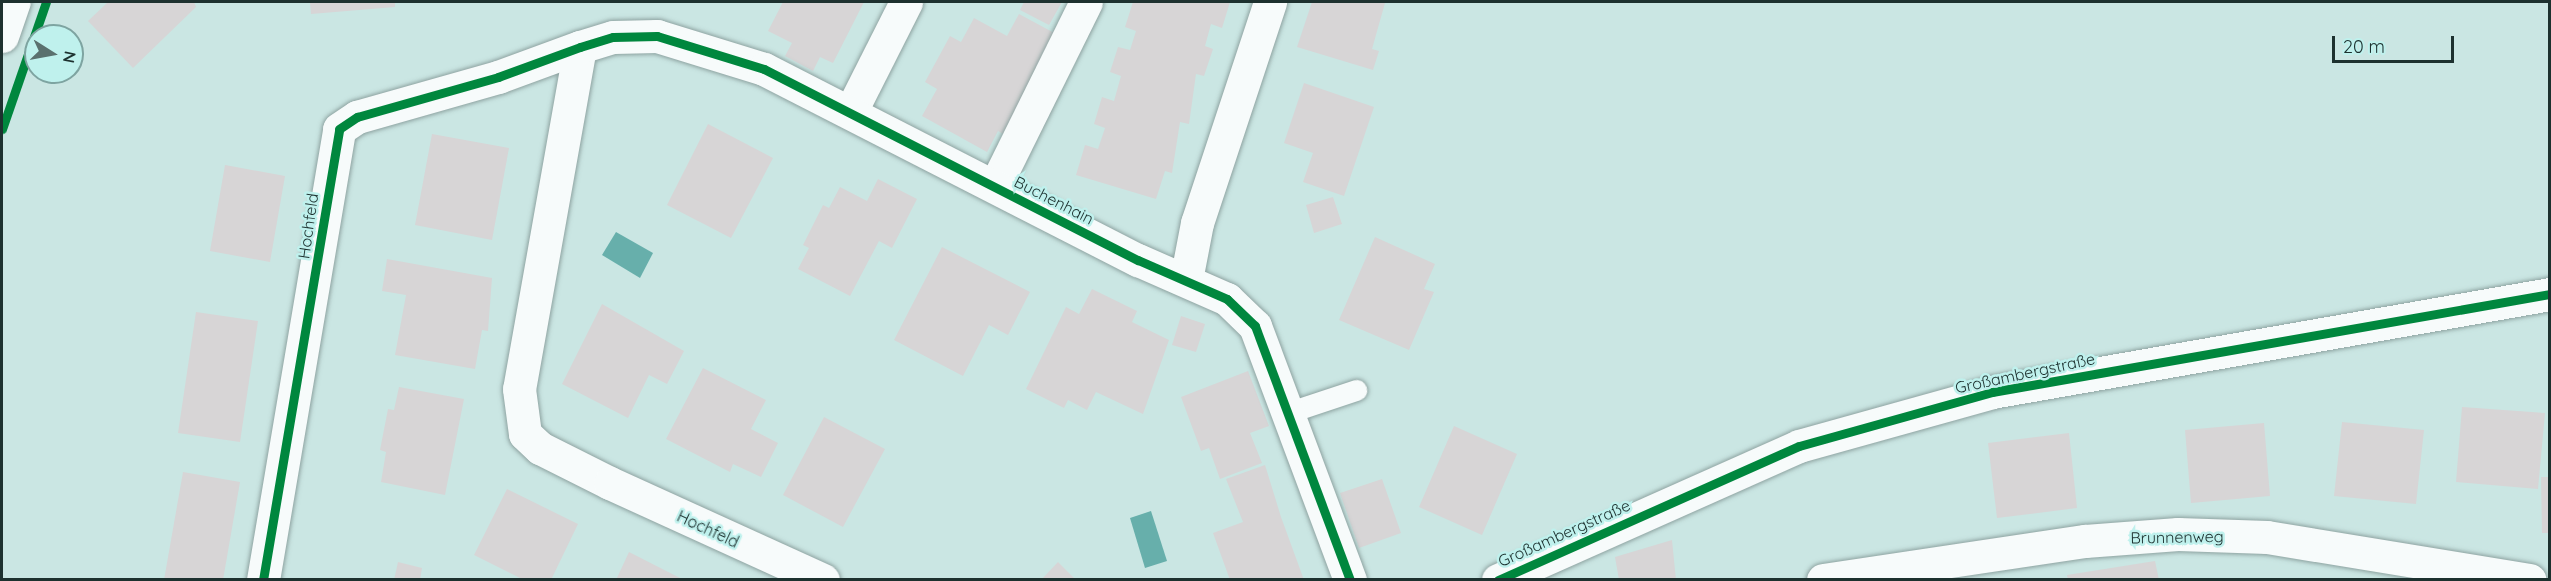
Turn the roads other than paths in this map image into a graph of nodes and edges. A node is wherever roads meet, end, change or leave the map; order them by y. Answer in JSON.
{"nodes":[{"id":1,"x":14,"y":2,"type":"edge"},
{"id":2,"x":906,"y":2,"type":"edge"},
{"id":3,"x":1086,"y":2,"type":"edge"},
{"id":4,"x":1270,"y":2,"type":"edge"},
{"id":5,"x":2,"y":36,"type":"edge"},
{"id":6,"x":580,"y":47,"type":"junction"},
{"id":7,"x":851,"y":111,"type":"junction"},
{"id":8,"x":995,"y":186,"type":"junction"},
{"id":9,"x":1186,"y":280,"type":"junction"},
{"id":10,"x":2550,"y":294,"type":"edge"},
{"id":11,"x":1356,"y":390,"type":"dead end"},
{"id":12,"x":1287,"y":413,"type":"junction"},
{"id":13,"x":785,"y":573,"type":"edge"},
{"id":14,"x":263,"y":579,"type":"edge"},
{"id":15,"x":823,"y":579,"type":"edge"},
{"id":16,"x":1350,"y":579,"type":"edge"},
{"id":17,"x":1498,"y":579,"type":"edge"},
{"id":18,"x":1823,"y":579,"type":"edge"},
{"id":19,"x":2530,"y":579,"type":"edge"}],
"edges":[{"from":1,"to":5,"type":"street"},
{"from":2,"to":7,"type":"street"},
{"from":3,"to":8,"type":"street","name":"Buchenhain"},
{"from":4,"to":9,"type":"street"},
{"from":6,"to":7,"type":"street","name":"Buchenhain"},
{"from":6,"to":13,"type":"street","name":"Hochfeld"},
{"from":6,"to":14,"type":"street","name":"Hochfeld"},
{"from":7,"to":8,"type":"street","name":"Buchenhain"},
{"from":8,"to":9,"type":"street","name":"Buchenhain"},
{"from":9,"to":12,"type":"street","name":"Buchenhain"},
{"from":10,"to":17,"type":"street","name":"Großambergstraße"},
{"from":11,"to":12,"type":"lane"},
{"from":12,"to":16,"type":"street","name":"Buchenhain"},
{"from":13,"to":15,"type":"street","name":"Hochfeld"},
{"from":18,"to":19,"type":"street","name":"Brunnenweg"}]}
